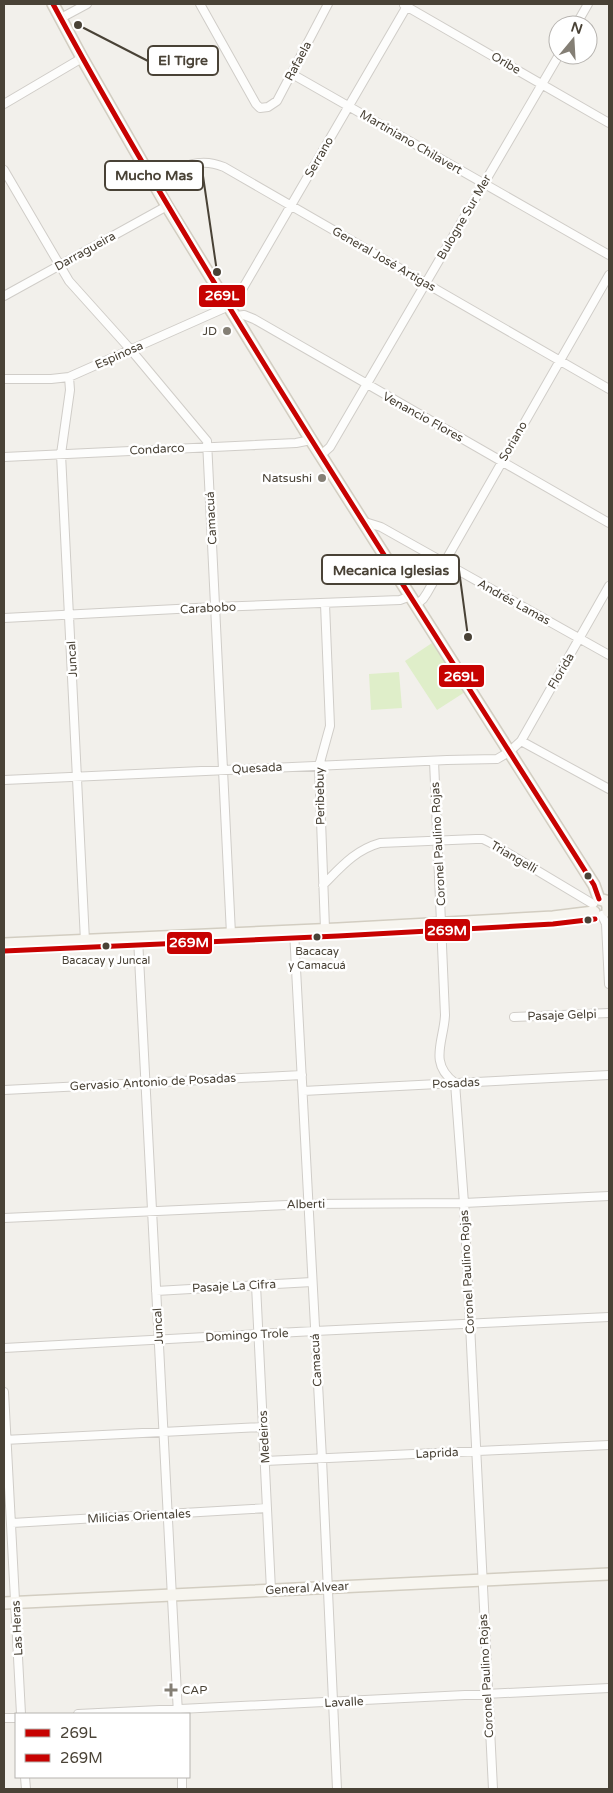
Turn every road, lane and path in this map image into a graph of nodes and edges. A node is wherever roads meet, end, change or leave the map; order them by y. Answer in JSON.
{"nodes":[{"id":1,"x":53,"y":4,"type":"edge"},
{"id":2,"x":87,"y":4,"type":"edge"},
{"id":3,"x":200,"y":4,"type":"edge"},
{"id":4,"x":328,"y":4,"type":"edge"},
{"id":5,"x":588,"y":4,"type":"edge"},
{"id":6,"x":404,"y":5,"type":"edge"},
{"id":7,"x":582,"y":15,"type":"edge"},
{"id":8,"x":61,"y":18,"type":"junction"},
{"id":9,"x":82,"y":58,"type":"junction"},
{"id":10,"x":553,"y":65,"type":"edge"},
{"id":11,"x":292,"y":74,"type":"junction"},
{"id":12,"x":542,"y":85,"type":"junction"},
{"id":13,"x":4,"y":104,"type":"edge"},
{"id":14,"x":348,"y":106,"type":"junction"},
{"id":15,"x":609,"y":123,"type":"edge"},
{"id":16,"x":4,"y":170,"type":"edge"},
{"id":17,"x":153,"y":182,"type":"junction"},
{"id":18,"x":484,"y":184,"type":"junction"},
{"id":19,"x":167,"y":206,"type":"junction"},
{"id":20,"x":290,"y":206,"type":"junction"},
{"id":21,"x":609,"y":255,"type":"edge"},
{"id":22,"x":59,"y":265,"type":"junction"},
{"id":23,"x":609,"y":275,"type":"edge"},
{"id":24,"x":426,"y":283,"type":"junction"},
{"id":25,"x":4,"y":296,"type":"edge"},
{"id":26,"x":229,"y":306,"type":"junction"},
{"id":27,"x":236,"y":316,"type":"junction"},
{"id":28,"x":131,"y":350,"type":"junction"},
{"id":29,"x":560,"y":360,"type":"junction"},
{"id":30,"x":68,"y":377,"type":"junction"},
{"id":31,"x":4,"y":379,"type":"edge"},
{"id":32,"x":367,"y":385,"type":"junction"},
{"id":33,"x":609,"y":389,"type":"edge"},
{"id":34,"x":311,"y":440,"type":"junction"},
{"id":35,"x":208,"y":446,"type":"junction"},
{"id":36,"x":61,"y":454,"type":"junction"},
{"id":37,"x":320,"y":454,"type":"junction"},
{"id":38,"x":4,"y":457,"type":"edge"},
{"id":39,"x":502,"y":461,"type":"junction"},
{"id":40,"x":365,"y":522,"type":"junction"},
{"id":41,"x":609,"y":523,"type":"edge"},
{"id":42,"x":444,"y":562,"type":"junction"},
{"id":43,"x":609,"y":586,"type":"edge"},
{"id":44,"x":414,"y":601,"type":"junction"},
{"id":45,"x":325,"y":604,"type":"junction"},
{"id":46,"x":216,"y":607,"type":"junction"},
{"id":47,"x":70,"y":615,"type":"junction"},
{"id":48,"x":4,"y":618,"type":"edge"},
{"id":49,"x":580,"y":638,"type":"junction"},
{"id":50,"x":609,"y":655,"type":"edge"},
{"id":51,"x":521,"y":741,"type":"junction"},
{"id":52,"x":509,"y":752,"type":"junction"},
{"id":53,"x":434,"y":760,"type":"junction"},
{"id":54,"x":319,"y":766,"type":"junction"},
{"id":55,"x":224,"y":770,"type":"junction"},
{"id":56,"x":78,"y":777,"type":"junction"},
{"id":57,"x":4,"y":780,"type":"edge"},
{"id":58,"x":609,"y":789,"type":"edge"},
{"id":59,"x":437,"y":841,"type":"junction"},
{"id":60,"x":323,"y":884,"type":"junction"},
{"id":61,"x":603,"y":906,"type":"edge"},
{"id":62,"x":441,"y":923,"type":"junction"},
{"id":63,"x":325,"y":929,"type":"junction"},
{"id":64,"x":294,"y":931,"type":"junction"},
{"id":65,"x":231,"y":934,"type":"junction"},
{"id":66,"x":138,"y":938,"type":"junction"},
{"id":67,"x":85,"y":941,"type":"junction"},
{"id":68,"x":4,"y":944,"type":"edge"},
{"id":69,"x":609,"y":984,"type":"edge"},
{"id":70,"x":609,"y":1013,"type":"edge"},
{"id":71,"x":514,"y":1017,"type":"dead end"},
{"id":72,"x":302,"y":1075,"type":"junction"},
{"id":73,"x":609,"y":1076,"type":"edge"},
{"id":74,"x":146,"y":1082,"type":"junction"},
{"id":75,"x":455,"y":1083,"type":"junction"},
{"id":76,"x":4,"y":1090,"type":"edge"},
{"id":77,"x":303,"y":1091,"type":"junction"},
{"id":78,"x":609,"y":1196,"type":"edge"},
{"id":79,"x":464,"y":1203,"type":"junction"},
{"id":80,"x":309,"y":1204,"type":"junction"},
{"id":81,"x":152,"y":1210,"type":"junction"},
{"id":82,"x":4,"y":1218,"type":"edge"},
{"id":83,"x":312,"y":1282,"type":"junction"},
{"id":84,"x":256,"y":1285,"type":"junction"},
{"id":85,"x":156,"y":1291,"type":"junction"},
{"id":86,"x":609,"y":1317,"type":"edge"},
{"id":87,"x":470,"y":1324,"type":"junction"},
{"id":88,"x":315,"y":1331,"type":"junction"},
{"id":89,"x":259,"y":1334,"type":"junction"},
{"id":90,"x":159,"y":1340,"type":"junction"},
{"id":91,"x":4,"y":1348,"type":"edge"},
{"id":92,"x":4,"y":1392,"type":"edge"},
{"id":93,"x":264,"y":1427,"type":"junction"},
{"id":94,"x":164,"y":1432,"type":"junction"},
{"id":95,"x":5,"y":1440,"type":"edge"},
{"id":96,"x":609,"y":1445,"type":"edge"},
{"id":97,"x":476,"y":1451,"type":"junction"},
{"id":98,"x":322,"y":1459,"type":"junction"},
{"id":99,"x":265,"y":1461,"type":"junction"},
{"id":100,"x":267,"y":1508,"type":"junction"},
{"id":101,"x":168,"y":1514,"type":"junction"},
{"id":102,"x":12,"y":1522,"type":"junction"},
{"id":103,"x":609,"y":1574,"type":"edge"},
{"id":104,"x":481,"y":1580,"type":"junction"},
{"id":105,"x":327,"y":1588,"type":"junction"},
{"id":106,"x":270,"y":1590,"type":"junction"},
{"id":107,"x":173,"y":1595,"type":"junction"},
{"id":108,"x":10,"y":1602,"type":"edge"},
{"id":109,"x":609,"y":1688,"type":"edge"},
{"id":110,"x":487,"y":1694,"type":"junction"},
{"id":111,"x":332,"y":1702,"type":"junction"},
{"id":112,"x":178,"y":1712,"type":"edge"},
{"id":113,"x":21,"y":1713,"type":"edge"},
{"id":114,"x":128,"y":1713,"type":"edge"},
{"id":115,"x":337,"y":1789,"type":"edge"},
{"id":116,"x":492,"y":1789,"type":"edge"}],
"edges":[{"from":1,"to":8,"type":"street"},
{"from":2,"to":8,"type":"street"},
{"from":3,"to":11,"type":"street","name":"Rafaela"},
{"from":4,"to":11,"type":"street","name":"Rafaela"},
{"from":5,"to":7,"type":"street"},
{"from":6,"to":12,"type":"street","name":"Oribe"},
{"from":6,"to":14,"type":"street","name":"Serrano"},
{"from":8,"to":9,"type":"street"},
{"from":9,"to":13,"type":"street"},
{"from":9,"to":17,"type":"street"},
{"from":10,"to":12,"type":"street","name":"Bulogne Sur Mer"},
{"from":11,"to":14,"type":"street","name":"Martiniano Chilavert"},
{"from":12,"to":15,"type":"street","name":"Oribe"},
{"from":12,"to":18,"type":"street","name":"Bulogne Sur Mer"},
{"from":14,"to":18,"type":"street","name":"Martiniano Chilavert"},
{"from":14,"to":20,"type":"street","name":"Serrano"},
{"from":16,"to":22,"type":"street","name":"Camacuá"},
{"from":17,"to":19,"type":"street"},
{"from":17,"to":20,"type":"street","name":"General José Artigas"},
{"from":18,"to":21,"type":"street","name":"Martiniano Chilavert"},
{"from":18,"to":24,"type":"street","name":"Bulogne Sur Mer"},
{"from":19,"to":22,"type":"street","name":"Darragueira"},
{"from":19,"to":26,"type":"street"},
{"from":20,"to":24,"type":"street","name":"General José Artigas"},
{"from":20,"to":26,"type":"street","name":"Serrano"},
{"from":22,"to":25,"type":"street","name":"Darragueira"},
{"from":22,"to":28,"type":"street","name":"Camacuá"},
{"from":23,"to":29,"type":"street","name":"Soriano"},
{"from":24,"to":29,"type":"street","name":"General José Artigas"},
{"from":24,"to":32,"type":"street","name":"Bulogne Sur Mer"},
{"from":26,"to":27,"type":"street"},
{"from":26,"to":28,"type":"street","name":"Espinosa"},
{"from":27,"to":32,"type":"street","name":"Venancio Flores"},
{"from":27,"to":34,"type":"street"},
{"from":28,"to":30,"type":"street","name":"Espinosa"},
{"from":28,"to":35,"type":"street","name":"Camacuá"},
{"from":29,"to":33,"type":"street","name":"General José Artigas"},
{"from":29,"to":39,"type":"street","name":"Soriano"},
{"from":30,"to":31,"type":"street","name":"Espinosa"},
{"from":30,"to":36,"type":"street","name":"Juncal"},
{"from":32,"to":37,"type":"street","name":"Bulogne Sur Mer"},
{"from":32,"to":39,"type":"street","name":"Venancio Flores"},
{"from":34,"to":35,"type":"street","name":"Condarco"},
{"from":34,"to":37,"type":"street"},
{"from":35,"to":36,"type":"street","name":"Condarco"},
{"from":35,"to":46,"type":"street","name":"Camacuá"},
{"from":36,"to":38,"type":"street","name":"Condarco"},
{"from":36,"to":47,"type":"street","name":"Juncal"},
{"from":37,"to":40,"type":"street"},
{"from":39,"to":41,"type":"street","name":"Venancio Flores"},
{"from":39,"to":42,"type":"street","name":"Soriano"},
{"from":40,"to":42,"type":"street","name":"Andrés Lamas"},
{"from":40,"to":44,"type":"street"},
{"from":42,"to":44,"type":"street","name":"Soriano"},
{"from":42,"to":49,"type":"street","name":"Andrés Lamas"},
{"from":43,"to":49,"type":"street","name":"Florida"},
{"from":44,"to":45,"type":"street","name":"Carabobo"},
{"from":44,"to":52,"type":"street"},
{"from":45,"to":46,"type":"street","name":"Carabobo"},
{"from":45,"to":54,"type":"street","name":"Peribebuy"},
{"from":46,"to":47,"type":"street","name":"Carabobo"},
{"from":46,"to":55,"type":"street","name":"Camacuá"},
{"from":47,"to":48,"type":"street","name":"Carabobo"},
{"from":47,"to":56,"type":"street","name":"Juncal"},
{"from":49,"to":50,"type":"street","name":"Andrés Lamas"},
{"from":49,"to":51,"type":"street","name":"Florida"},
{"from":51,"to":52,"type":"street","name":"Florida"},
{"from":51,"to":58,"type":"street"},
{"from":52,"to":53,"type":"street","name":"Quesada"},
{"from":52,"to":61,"type":"street"},
{"from":53,"to":54,"type":"street","name":"Quesada"},
{"from":53,"to":59,"type":"street","name":"Coronel Paulino Rojas"},
{"from":54,"to":55,"type":"street","name":"Quesada"},
{"from":54,"to":60,"type":"street","name":"Peribebuy"},
{"from":55,"to":56,"type":"street","name":"Quesada"},
{"from":55,"to":65,"type":"street","name":"Camacuá"},
{"from":56,"to":57,"type":"street","name":"Quesada"},
{"from":56,"to":67,"type":"street","name":"Juncal"},
{"from":59,"to":60,"type":"street","name":"Triangelli"},
{"from":59,"to":61,"type":"street","name":"Triangelli"},
{"from":59,"to":62,"type":"street","name":"Coronel Paulino Rojas"},
{"from":60,"to":63,"type":"street","name":"Peribebuy"},
{"from":61,"to":62,"type":"street"},
{"from":61,"to":69,"type":"street"},
{"from":62,"to":63,"type":"street"},
{"from":62,"to":75,"type":"street","name":"Coronel Paulino Rojas"},
{"from":63,"to":64,"type":"street"},
{"from":64,"to":65,"type":"street"},
{"from":64,"to":72,"type":"street","name":"Camacuá"},
{"from":65,"to":66,"type":"street"},
{"from":66,"to":67,"type":"street"},
{"from":66,"to":74,"type":"street","name":"Juncal"},
{"from":67,"to":68,"type":"street"},
{"from":70,"to":71,"type":"street","name":"Pasaje Gelpi"},
{"from":72,"to":74,"type":"street","name":"Gervasio Antonio de Posadas"},
{"from":72,"to":77,"type":"street","name":"Camacuá"},
{"from":73,"to":75,"type":"street","name":"Posadas"},
{"from":74,"to":76,"type":"street","name":"Gervasio Antonio de Posadas"},
{"from":74,"to":81,"type":"street","name":"Juncal"},
{"from":75,"to":77,"type":"street","name":"Posadas"},
{"from":75,"to":79,"type":"street","name":"Coronel Paulino Rojas"},
{"from":77,"to":80,"type":"street","name":"Camacuá"},
{"from":78,"to":79,"type":"street","name":"Alberti"},
{"from":79,"to":80,"type":"street","name":"Alberti"},
{"from":79,"to":87,"type":"street","name":"Coronel Paulino Rojas"},
{"from":80,"to":81,"type":"street","name":"Alberti"},
{"from":80,"to":83,"type":"street","name":"Camacuá"},
{"from":81,"to":82,"type":"street","name":"Alberti"},
{"from":81,"to":85,"type":"street","name":"Juncal"},
{"from":83,"to":84,"type":"street","name":"Pasaje La Cifra"},
{"from":83,"to":88,"type":"street","name":"Camacuá"},
{"from":84,"to":85,"type":"street","name":"Pasaje La Cifra"},
{"from":84,"to":89,"type":"street","name":"Medeiros"},
{"from":85,"to":90,"type":"street","name":"Juncal"},
{"from":86,"to":87,"type":"street","name":"Domingo Trole"},
{"from":87,"to":88,"type":"street","name":"Domingo Trole"},
{"from":87,"to":97,"type":"street","name":"Coronel Paulino Rojas"},
{"from":88,"to":89,"type":"street","name":"Domingo Trole"},
{"from":88,"to":98,"type":"street","name":"Camacuá"},
{"from":89,"to":90,"type":"street","name":"Domingo Trole"},
{"from":89,"to":93,"type":"street","name":"Medeiros"},
{"from":90,"to":91,"type":"street","name":"Domingo Trole"},
{"from":90,"to":94,"type":"street","name":"Juncal"},
{"from":92,"to":95,"type":"street","name":"Las Heras"},
{"from":93,"to":94,"type":"street"},
{"from":93,"to":99,"type":"street","name":"Medeiros"},
{"from":94,"to":95,"type":"street"},
{"from":94,"to":101,"type":"street","name":"Juncal"},
{"from":95,"to":102,"type":"street","name":"Las Heras"},
{"from":96,"to":97,"type":"street","name":"Laprida"},
{"from":97,"to":98,"type":"street","name":"Laprida"},
{"from":97,"to":104,"type":"street","name":"Coronel Paulino Rojas"},
{"from":98,"to":99,"type":"street","name":"Laprida"},
{"from":98,"to":105,"type":"street","name":"Camacuá"},
{"from":99,"to":100,"type":"street","name":"Medeiros"},
{"from":100,"to":101,"type":"street","name":"Milicias Orientales"},
{"from":100,"to":106,"type":"street","name":"Medeiros"},
{"from":101,"to":102,"type":"street","name":"Milicias Orientales"},
{"from":101,"to":107,"type":"street","name":"Juncal"},
{"from":102,"to":108,"type":"street","name":"Las Heras"},
{"from":103,"to":104,"type":"street","name":"General Alvear"},
{"from":104,"to":105,"type":"street","name":"General Alvear"},
{"from":104,"to":110,"type":"street","name":"Coronel Paulino Rojas"},
{"from":105,"to":106,"type":"street","name":"General Alvear"},
{"from":105,"to":111,"type":"street","name":"Camacuá"},
{"from":106,"to":107,"type":"street","name":"General Alvear"},
{"from":107,"to":108,"type":"street","name":"General Alvear"},
{"from":107,"to":112,"type":"street","name":"Juncal"},
{"from":108,"to":113,"type":"street","name":"Las Heras"},
{"from":109,"to":110,"type":"street","name":"Lavalle"},
{"from":110,"to":111,"type":"street","name":"Lavalle"},
{"from":110,"to":116,"type":"street","name":"Coronel Paulino Rojas"},
{"from":111,"to":112,"type":"street","name":"Lavalle"},
{"from":111,"to":115,"type":"street","name":"Camacuá"},
{"from":112,"to":114,"type":"street","name":"Lavalle"}]}
